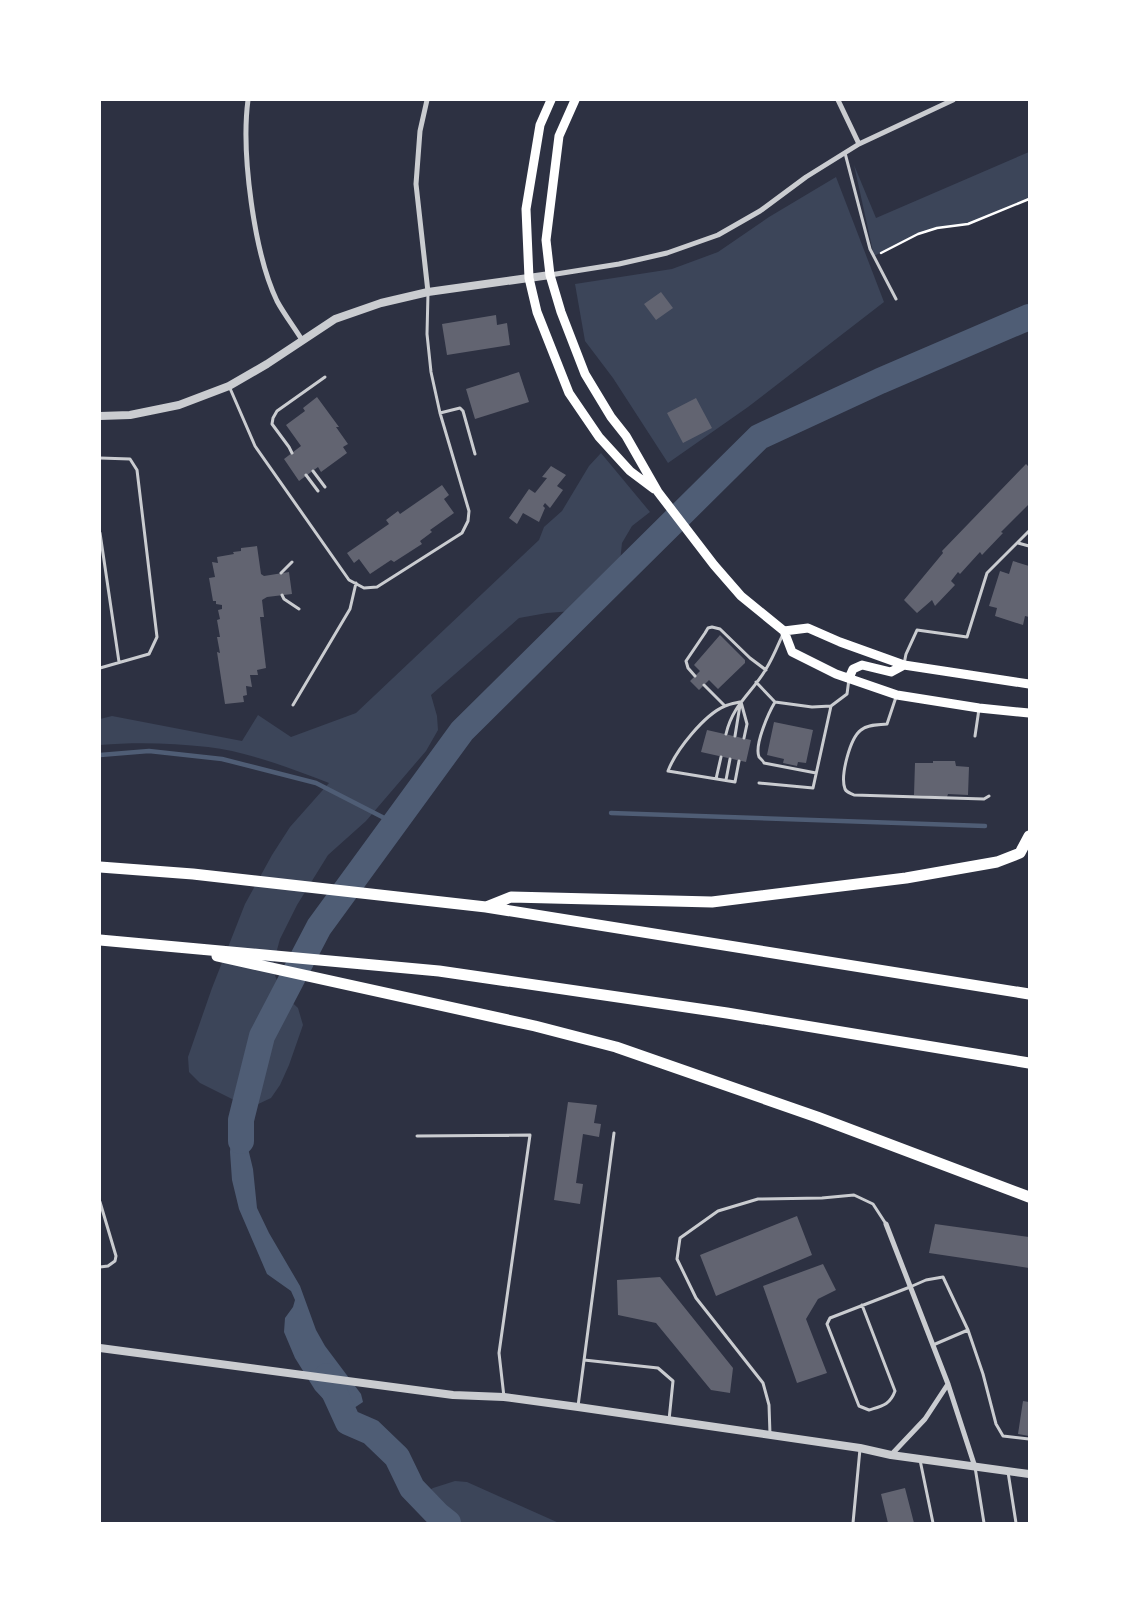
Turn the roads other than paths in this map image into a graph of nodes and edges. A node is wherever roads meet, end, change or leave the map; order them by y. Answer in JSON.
{"nodes":[{"id":1,"x":248,"y":100,"type":"edge"},
{"id":2,"x":427,"y":100,"type":"edge"},
{"id":3,"x":551,"y":100,"type":"edge"},
{"id":4,"x":575,"y":100,"type":"edge"},
{"id":5,"x":838,"y":100,"type":"edge"},
{"id":6,"x":953,"y":100,"type":"edge"},
{"id":7,"x":859,"y":144,"type":"junction"},
{"id":8,"x":845,"y":153,"type":"junction"},
{"id":9,"x":550,"y":275,"type":"junction"},
{"id":10,"x":529,"y":278,"type":"junction"},
{"id":11,"x":428,"y":292,"type":"junction"},
{"id":12,"x":896,"y":299,"type":"dead end"},
{"id":13,"x":302,"y":340,"type":"junction"},
{"id":14,"x":325,"y":377,"type":"dead end"},
{"id":15,"x":229,"y":386,"type":"junction"},
{"id":16,"x":440,"y":413,"type":"junction"},
{"id":17,"x":100,"y":416,"type":"edge"},
{"id":18,"x":294,"y":452,"type":"dead end"},
{"id":19,"x":475,"y":454,"type":"dead end"},
{"id":20,"x":100,"y":458,"type":"edge"},
{"id":21,"x":313,"y":471,"type":"dead end"},
{"id":22,"x":306,"y":475,"type":"dead end"},
{"id":23,"x":325,"y":487,"type":"dead end"},
{"id":24,"x":318,"y":491,"type":"dead end"},
{"id":25,"x":658,"y":492,"type":"junction"},
{"id":26,"x":1029,"y":531,"type":"edge"},
{"id":27,"x":100,"y":533,"type":"edge"},
{"id":28,"x":1018,"y":543,"type":"junction"},
{"id":29,"x":1029,"y":546,"type":"edge"},
{"id":30,"x":292,"y":562,"type":"dead end"},
{"id":31,"x":281,"y":574,"type":"dead end"},
{"id":32,"x":356,"y":584,"type":"junction"},
{"id":33,"x":282,"y":595,"type":"dead end"},
{"id":34,"x":299,"y":609,"type":"dead end"},
{"id":35,"x":784,"y":631,"type":"junction"},
{"id":36,"x":119,"y":662,"type":"junction"},
{"id":37,"x":904,"y":665,"type":"junction"},
{"id":38,"x":100,"y":668,"type":"edge"},
{"id":39,"x":766,"y":670,"type":"junction"},
{"id":40,"x":695,"y":676,"type":"dead end"},
{"id":41,"x":849,"y":678,"type":"junction"},
{"id":42,"x":756,"y":682,"type":"junction"},
{"id":43,"x":1029,"y":684,"type":"edge"},
{"id":44,"x":704,"y":685,"type":"dead end"},
{"id":45,"x":897,"y":695,"type":"junction"},
{"id":46,"x":740,"y":702,"type":"junction"},
{"id":47,"x":775,"y":702,"type":"junction"},
{"id":48,"x":293,"y":704,"type":"dead end"},
{"id":49,"x":725,"y":706,"type":"junction"},
{"id":50,"x":831,"y":706,"type":"junction"},
{"id":51,"x":979,"y":708,"type":"junction"},
{"id":52,"x":1029,"y":712,"type":"edge"},
{"id":53,"x":726,"y":734,"type":"dead end"},
{"id":54,"x":735,"y":736,"type":"dead end"},
{"id":55,"x":975,"y":736,"type":"dead end"},
{"id":56,"x":744,"y":738,"type":"dead end"},
{"id":57,"x":721,"y":757,"type":"dead end"},
{"id":58,"x":730,"y":759,"type":"dead end"},
{"id":59,"x":739,"y":761,"type":"dead end"},
{"id":60,"x":816,"y":773,"type":"junction"},
{"id":61,"x":716,"y":779,"type":"junction"},
{"id":62,"x":726,"y":780,"type":"junction"},
{"id":63,"x":759,"y":783,"type":"dead end"},
{"id":64,"x":989,"y":796,"type":"dead end"},
{"id":65,"x":1029,"y":836,"type":"edge"},
{"id":66,"x":100,"y":867,"type":"edge"},
{"id":67,"x":486,"y":907,"type":"junction"},
{"id":68,"x":100,"y":940,"type":"edge"},
{"id":69,"x":169,"y":946,"type":"junction"},
{"id":70,"x":1029,"y":994,"type":"edge"},
{"id":71,"x":1029,"y":1063,"type":"edge"},
{"id":72,"x":614,"y":1133,"type":"dead end"},
{"id":73,"x":417,"y":1136,"type":"dead end"},
{"id":74,"x":1029,"y":1196,"type":"edge"},
{"id":75,"x":100,"y":1202,"type":"edge"},
{"id":76,"x":886,"y":1224,"type":"joint"},
{"id":77,"x":100,"y":1267,"type":"edge"},
{"id":78,"x":910,"y":1287,"type":"junction"},
{"id":79,"x":862,"y":1306,"type":"junction"},
{"id":80,"x":968,"y":1330,"type":"junction"},
{"id":81,"x":933,"y":1345,"type":"junction"},
{"id":82,"x":100,"y":1348,"type":"edge"},
{"id":83,"x":584,"y":1360,"type":"junction"},
{"id":84,"x":948,"y":1384,"type":"junction"},
{"id":85,"x":504,"y":1397,"type":"junction"},
{"id":86,"x":578,"y":1407,"type":"junction"},
{"id":87,"x":669,"y":1420,"type":"junction"},
{"id":88,"x":770,"y":1436,"type":"junction"},
{"id":89,"x":1029,"y":1439,"type":"edge"},
{"id":90,"x":860,"y":1448,"type":"junction"},
{"id":91,"x":891,"y":1455,"type":"junction"},
{"id":92,"x":920,"y":1459,"type":"junction"},
{"id":93,"x":975,"y":1467,"type":"junction"},
{"id":94,"x":1008,"y":1471,"type":"junction"},
{"id":95,"x":1029,"y":1474,"type":"edge"},
{"id":96,"x":853,"y":1523,"type":"edge"},
{"id":97,"x":933,"y":1523,"type":"edge"},
{"id":98,"x":984,"y":1523,"type":"edge"},
{"id":99,"x":1016,"y":1523,"type":"edge"}],
"edges":[{"from":1,"to":13,"type":"street"},
{"from":2,"to":11,"type":"street"},
{"from":3,"to":10,"type":"main road"},
{"from":4,"to":9,"type":"main road"},
{"from":5,"to":7,"type":"street"},
{"from":6,"to":7,"type":"street"},
{"from":7,"to":8,"type":"street"},
{"from":8,"to":9,"type":"street"},
{"from":8,"to":12,"type":"lane"},
{"from":9,"to":10,"type":"street"},
{"from":9,"to":25,"type":"main road"},
{"from":10,"to":11,"type":"street"},
{"from":10,"to":25,"type":"main road"},
{"from":11,"to":13,"type":"street"},
{"from":11,"to":16,"type":"lane"},
{"from":13,"to":15,"type":"street"},
{"from":14,"to":18,"type":"lane"},
{"from":15,"to":17,"type":"street"},
{"from":15,"to":32,"type":"lane"},
{"from":16,"to":19,"type":"lane"},
{"from":16,"to":32,"type":"lane"},
{"from":20,"to":36,"type":"lane"},
{"from":21,"to":23,"type":"lane"},
{"from":22,"to":24,"type":"lane"},
{"from":25,"to":35,"type":"main road"},
{"from":26,"to":28,"type":"lane"},
{"from":27,"to":36,"type":"lane"},
{"from":28,"to":29,"type":"lane"},
{"from":28,"to":37,"type":"lane"},
{"from":30,"to":31,"type":"lane"},
{"from":32,"to":48,"type":"lane"},
{"from":33,"to":34,"type":"lane"},
{"from":35,"to":37,"type":"main road"},
{"from":35,"to":39,"type":"lane"},
{"from":35,"to":41,"type":"main road"},
{"from":36,"to":38,"type":"lane"},
{"from":37,"to":41,"type":"main road"},
{"from":37,"to":43,"type":"main road"},
{"from":39,"to":40,"type":"lane"},
{"from":39,"to":42,"type":"lane"},
{"from":41,"to":45,"type":"main road"},
{"from":41,"to":50,"type":"lane"},
{"from":42,"to":46,"type":"lane"},
{"from":42,"to":47,"type":"lane"},
{"from":44,"to":49,"type":"lane"},
{"from":45,"to":51,"type":"main road"},
{"from":45,"to":64,"type":"lane"},
{"from":46,"to":49,"type":"lane"},
{"from":46,"to":53,"type":"lane"},
{"from":46,"to":54,"type":"lane"},
{"from":46,"to":56,"type":"lane"},
{"from":47,"to":50,"type":"lane"},
{"from":47,"to":60,"type":"lane"},
{"from":49,"to":61,"type":"lane"},
{"from":50,"to":60,"type":"lane"},
{"from":51,"to":52,"type":"main road"},
{"from":51,"to":55,"type":"lane"},
{"from":57,"to":61,"type":"lane"},
{"from":58,"to":62,"type":"lane"},
{"from":59,"to":62,"type":"lane"},
{"from":60,"to":63,"type":"lane"},
{"from":61,"to":62,"type":"lane"},
{"from":65,"to":67,"type":"highway"},
{"from":66,"to":67,"type":"highway"},
{"from":67,"to":70,"type":"highway"},
{"from":68,"to":69,"type":"highway"},
{"from":69,"to":71,"type":"highway"},
{"from":69,"to":74,"type":"highway"},
{"from":72,"to":83,"type":"lane"},
{"from":73,"to":85,"type":"lane"},
{"from":75,"to":77,"type":"lane"},
{"from":76,"to":78,"type":"street"},
{"from":76,"to":88,"type":"lane"},
{"from":78,"to":79,"type":"lane"},
{"from":78,"to":80,"type":"lane"},
{"from":78,"to":81,"type":"street"},
{"from":79,"to":79,"type":"lane"},
{"from":80,"to":81,"type":"lane"},
{"from":80,"to":89,"type":"lane"},
{"from":81,"to":84,"type":"street"},
{"from":82,"to":85,"type":"street"},
{"from":83,"to":86,"type":"lane"},
{"from":83,"to":87,"type":"lane"},
{"from":84,"to":91,"type":"street"},
{"from":84,"to":93,"type":"street"},
{"from":85,"to":86,"type":"street"},
{"from":86,"to":87,"type":"street"},
{"from":87,"to":88,"type":"street"},
{"from":88,"to":90,"type":"street"},
{"from":90,"to":91,"type":"street"},
{"from":90,"to":96,"type":"lane"},
{"from":91,"to":92,"type":"street"},
{"from":92,"to":93,"type":"street"},
{"from":92,"to":97,"type":"lane"},
{"from":93,"to":94,"type":"street"},
{"from":93,"to":98,"type":"lane"},
{"from":94,"to":95,"type":"street"},
{"from":94,"to":99,"type":"lane"}]}
